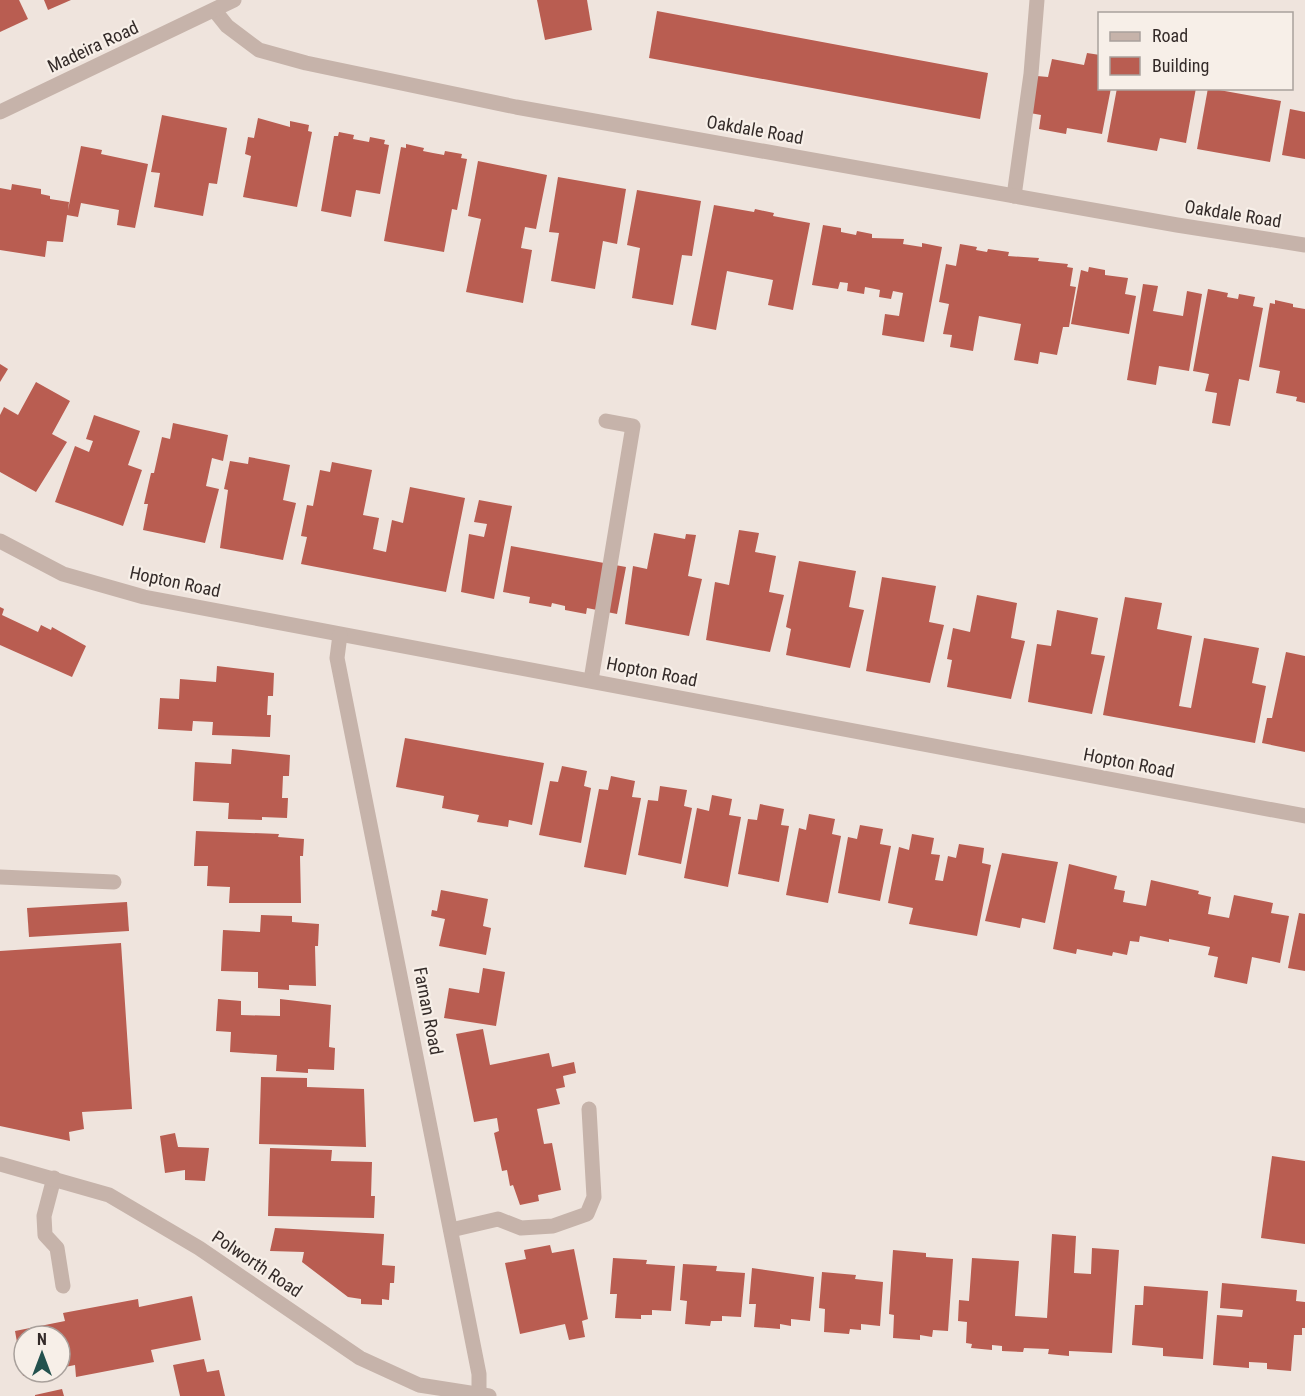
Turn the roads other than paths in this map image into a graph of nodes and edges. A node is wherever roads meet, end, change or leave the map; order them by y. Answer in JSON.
{"nodes":[{"id":1,"x":234,"y":0,"type":"edge"},
{"id":2,"x":1037,"y":0,"type":"edge"},
{"id":3,"x":215,"y":11,"type":"junction"},
{"id":4,"x":0,"y":112,"type":"edge"},
{"id":5,"x":1014,"y":196,"type":"junction"},
{"id":6,"x":1305,"y":245,"type":"edge"},
{"id":7,"x":606,"y":421,"type":"dead end"},
{"id":8,"x":0,"y":541,"type":"edge"},
{"id":9,"x":340,"y":635,"type":"junction"},
{"id":10,"x":591,"y":680,"type":"junction"},
{"id":11,"x":1305,"y":816,"type":"edge"},
{"id":12,"x":0,"y":877,"type":"edge"},
{"id":13,"x":114,"y":882,"type":"dead end"},
{"id":14,"x":589,"y":1109,"type":"dead end"},
{"id":15,"x":0,"y":1164,"type":"edge"},
{"id":16,"x":54,"y":1178,"type":"junction"},
{"id":17,"x":451,"y":1230,"type":"junction"},
{"id":18,"x":63,"y":1286,"type":"dead end"},
{"id":19,"x":484,"y":1396,"type":"edge"}],
"edges":[{"from":1,"to":3,"type":"street","name":"Madeira Road"},
{"from":2,"to":5,"type":"street"},
{"from":3,"to":4,"type":"street","name":"Madeira Road"},
{"from":3,"to":5,"type":"street","name":"Oakdale Road"},
{"from":5,"to":6,"type":"street","name":"Oakdale Road"},
{"from":7,"to":10,"type":"street"},
{"from":8,"to":9,"type":"street","name":"Hopton Road"},
{"from":9,"to":10,"type":"street","name":"Hopton Road"},
{"from":9,"to":17,"type":"street","name":"Farnan Road"},
{"from":10,"to":11,"type":"street","name":"Hopton Road"},
{"from":12,"to":13,"type":"street"},
{"from":14,"to":17,"type":"street"},
{"from":15,"to":16,"type":"street","name":"Polworth Road"},
{"from":16,"to":18,"type":"street"},
{"from":16,"to":19,"type":"street","name":"Polworth Road"},
{"from":17,"to":19,"type":"street","name":"Farnan Road"}]}
